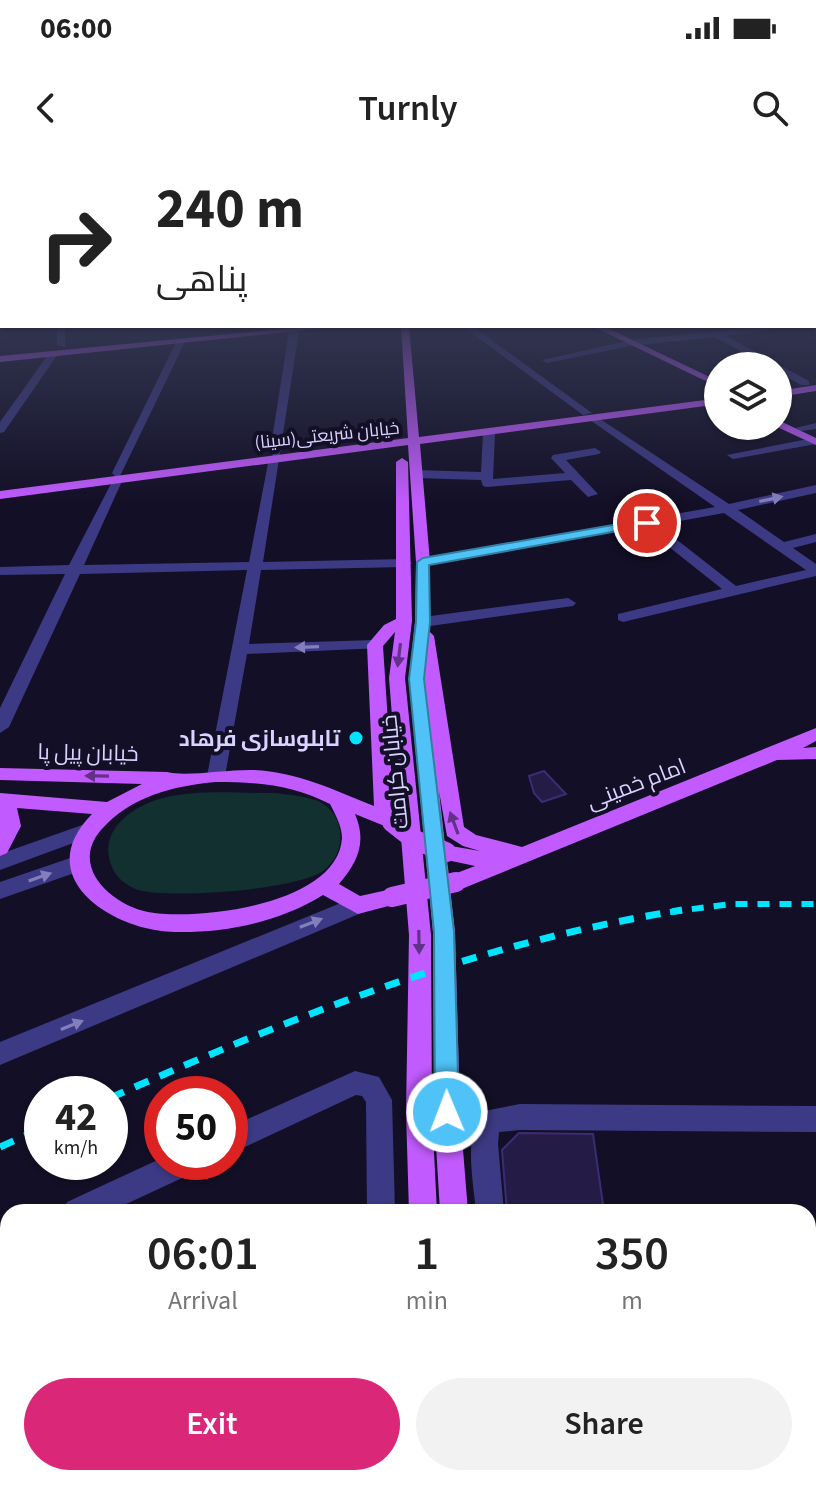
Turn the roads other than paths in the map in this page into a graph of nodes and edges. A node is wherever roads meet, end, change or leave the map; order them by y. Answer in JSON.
{"nodes":[{"id":1,"x":34,"y":381,"type":"edge"},
{"id":2,"x":157,"y":381,"type":"edge"},
{"id":3,"x":286,"y":381,"type":"edge"},
{"id":4,"x":401,"y":381,"type":"edge"},
{"id":5,"x":406,"y":381,"type":"edge"},
{"id":6,"x":542,"y":381,"type":"edge"},
{"id":7,"x":679,"y":381,"type":"edge"},
{"id":8,"x":812,"y":384,"type":"edge"},
{"id":9,"x":792,"y":385,"type":"edge"},
{"id":10,"x":792,"y":390,"type":"edge"},
{"id":11,"x":704,"y":391,"type":"edge"},
{"id":12,"x":698,"y":394,"type":"junction"},
{"id":13,"x":704,"y":398,"type":"edge"},
{"id":14,"x":590,"y":416,"type":"junction"},
{"id":15,"x":792,"y":425,"type":"edge"},
{"id":16,"x":816,"y":426,"type":"edge"},
{"id":17,"x":792,"y":428,"type":"edge"},
{"id":18,"x":801,"y":428,"type":"junction"},
{"id":19,"x":0,"y":430,"type":"edge"},
{"id":20,"x":489,"y":433,"type":"junction"},
{"id":21,"x":407,"y":440,"type":"junction"},
{"id":22,"x":815,"y":440,"type":"edge"},
{"id":23,"x":595,"y":452,"type":"dead end"},
{"id":24,"x":275,"y":455,"type":"junction"},
{"id":25,"x":733,"y":455,"type":"dead end"},
{"id":26,"x":416,"y":474,"type":"junction"},
{"id":27,"x":117,"y":476,"type":"junction"},
{"id":28,"x":485,"y":476,"type":"junction"},
{"id":29,"x":574,"y":476,"type":"junction"},
{"id":30,"x":0,"y":488,"type":"edge"},
{"id":31,"x":816,"y":489,"type":"edge"},
{"id":32,"x":592,"y":494,"type":"dead end"},
{"id":33,"x":0,"y":495,"type":"edge"},
{"id":34,"x":726,"y":509,"type":"junction"},
{"id":35,"x":647,"y":523,"type":"junction"},
{"id":36,"x":816,"y":538,"type":"edge"},
{"id":37,"x":781,"y":547,"type":"junction"},
{"id":38,"x":414,"y":562,"type":"junction"},
{"id":39,"x":256,"y":567,"type":"junction"},
{"id":40,"x":72,"y":570,"type":"junction"},
{"id":41,"x":0,"y":571,"type":"edge"},
{"id":42,"x":816,"y":571,"type":"edge"},
{"id":43,"x":736,"y":593,"type":"junction"},
{"id":44,"x":568,"y":603,"type":"dead end"},
{"id":45,"x":623,"y":617,"type":"dead end"},
{"id":46,"x":414,"y":621,"type":"junction"},
{"id":47,"x":375,"y":645,"type":"junction"},
{"id":48,"x":240,"y":649,"type":"junction"},
{"id":49,"x":0,"y":727,"type":"edge"},
{"id":50,"x":816,"y":734,"type":"edge"},
{"id":51,"x":816,"y":753,"type":"edge"},
{"id":52,"x":770,"y":756,"type":"junction"},
{"id":53,"x":0,"y":774,"type":"edge"},
{"id":54,"x":216,"y":776,"type":"junction"},
{"id":55,"x":175,"y":779,"type":"junction"},
{"id":56,"x":337,"y":799,"type":"junction"},
{"id":57,"x":2,"y":800,"type":"edge"},
{"id":58,"x":111,"y":809,"type":"junction"},
{"id":59,"x":388,"y":820,"type":"junction"},
{"id":60,"x":88,"y":830,"type":"junction"},
{"id":61,"x":0,"y":848,"type":"edge"},
{"id":62,"x":520,"y":854,"type":"junction"},
{"id":63,"x":0,"y":862,"type":"edge"},
{"id":64,"x":79,"y":863,"type":"junction"},
{"id":65,"x":325,"y":886,"type":"junction"},
{"id":66,"x":0,"y":891,"type":"edge"},
{"id":67,"x":358,"y":905,"type":"junction"},
{"id":68,"x":0,"y":1054,"type":"edge"},
{"id":69,"x":816,"y":1119,"type":"edge"},
{"id":70,"x":248,"y":1133,"type":"edge"},
{"id":71,"x":146,"y":1180,"type":"edge"},
{"id":72,"x":94,"y":1204,"type":"edge"},
{"id":73,"x":381,"y":1204,"type":"edge"},
{"id":74,"x":423,"y":1204,"type":"edge"},
{"id":75,"x":453,"y":1204,"type":"edge"},
{"id":76,"x":489,"y":1204,"type":"edge"}],
"edges":[{"from":1,"to":19,"type":"street"},
{"from":2,"to":27,"type":"street"},
{"from":3,"to":24,"type":"street"},
{"from":4,"to":21,"type":"main road","name":"خیابان کرامت"},
{"from":5,"to":21,"type":"main road","name":"خیابان کرامت"},
{"from":6,"to":14,"type":"street"},
{"from":7,"to":12,"type":"main road"},
{"from":8,"to":9,"type":"main road"},
{"from":8,"to":10,"type":"main road"},
{"from":11,"to":12,"type":"main road","name":"خیابان شریعتی(سینا)"},
{"from":12,"to":13,"type":"main road"},
{"from":12,"to":14,"type":"main road","name":"خیابان شریعتی(سینا)"},
{"from":14,"to":20,"type":"main road","name":"خیابان شریعتی(سینا)"},
{"from":14,"to":21,"type":"main road","name":"خیابان شریعتی(سینا)"},
{"from":14,"to":34,"type":"street"},
{"from":15,"to":18,"type":"main road"},
{"from":16,"to":18,"type":"street"},
{"from":17,"to":22,"type":"main road"},
{"from":18,"to":22,"type":"main road"},
{"from":20,"to":21,"type":"main road","name":"خیابان شریعتی(سینا)"},
{"from":20,"to":28,"type":"street"},
{"from":21,"to":24,"type":"main road","name":"خیابان شریعتی(سینا)"},
{"from":21,"to":26,"type":"main road","name":"خیابان کرامت"},
{"from":21,"to":38,"type":"main road","name":"خیابان کرامت"},
{"from":22,"to":25,"type":"street"},
{"from":23,"to":29,"type":"street"},
{"from":24,"to":27,"type":"main road","name":"خیابان شریعتی(سینا)"},
{"from":24,"to":39,"type":"street"},
{"from":26,"to":28,"type":"street"},
{"from":26,"to":38,"type":"main road","name":"خیابان کرامت"},
{"from":27,"to":30,"type":"main road","name":"خیابان شریعتی(سینا)"},
{"from":27,"to":33,"type":"main road","name":"خیابان شریعتی(سینا)"},
{"from":27,"to":40,"type":"street"},
{"from":28,"to":29,"type":"street"},
{"from":29,"to":32,"type":"street"},
{"from":34,"to":31,"type":"street","one_way":true},
{"from":34,"to":35,"type":"street"},
{"from":34,"to":37,"type":"street"},
{"from":35,"to":38,"type":"street"},
{"from":35,"to":43,"type":"street"},
{"from":36,"to":37,"type":"street"},
{"from":37,"to":42,"type":"street"},
{"from":38,"to":39,"type":"street"},
{"from":38,"to":46,"type":"main road","name":"خیابان کرامت"},
{"from":39,"to":40,"type":"street"},
{"from":39,"to":48,"type":"street"},
{"from":40,"to":41,"type":"street"},
{"from":40,"to":49,"type":"street"},
{"from":42,"to":43,"type":"street"},
{"from":43,"to":45,"type":"street"},
{"from":44,"to":46,"type":"street"},
{"from":46,"to":47,"type":"main road"},
{"from":62,"to":46,"type":"main road","one_way":true},
{"from":46,"to":74,"type":"main road","name":"خیابان کرامت","one_way":true},
{"from":46,"to":75,"type":"main road","name":"خیابان کرامت"},
{"from":47,"to":48,"type":"street","one_way":true},
{"from":47,"to":59,"type":"main road"},
{"from":48,"to":54,"type":"street"},
{"from":50,"to":52,"type":"main road","name":"امام خمینی"},
{"from":51,"to":52,"type":"main road","name":"امام خمینی"},
{"from":52,"to":62,"type":"main road","name":"امام خمینی"},
{"from":55,"to":53,"type":"main road","name":"خیابان پیل پا","one_way":true},
{"from":54,"to":55,"type":"main road"},
{"from":54,"to":56,"type":"main road"},
{"from":55,"to":58,"type":"main road"},
{"from":56,"to":59,"type":"main road"},
{"from":56,"to":65,"type":"main road"},
{"from":57,"to":58,"type":"main road"},
{"from":57,"to":61,"type":"main road"},
{"from":58,"to":60,"type":"main road"},
{"from":59,"to":62,"type":"main road","bridge":true},
{"from":60,"to":63,"type":"street"},
{"from":60,"to":64,"type":"main road"},
{"from":62,"to":67,"type":"main road","bridge":true},
{"from":64,"to":65,"type":"main road"},
{"from":66,"to":64,"type":"street","one_way":true},
{"from":65,"to":67,"type":"main road"},
{"from":68,"to":67,"type":"street","one_way":true},
{"from":69,"to":76,"type":"street"},
{"from":70,"to":73,"type":"street"},
{"from":71,"to":72,"type":"street"}]}
